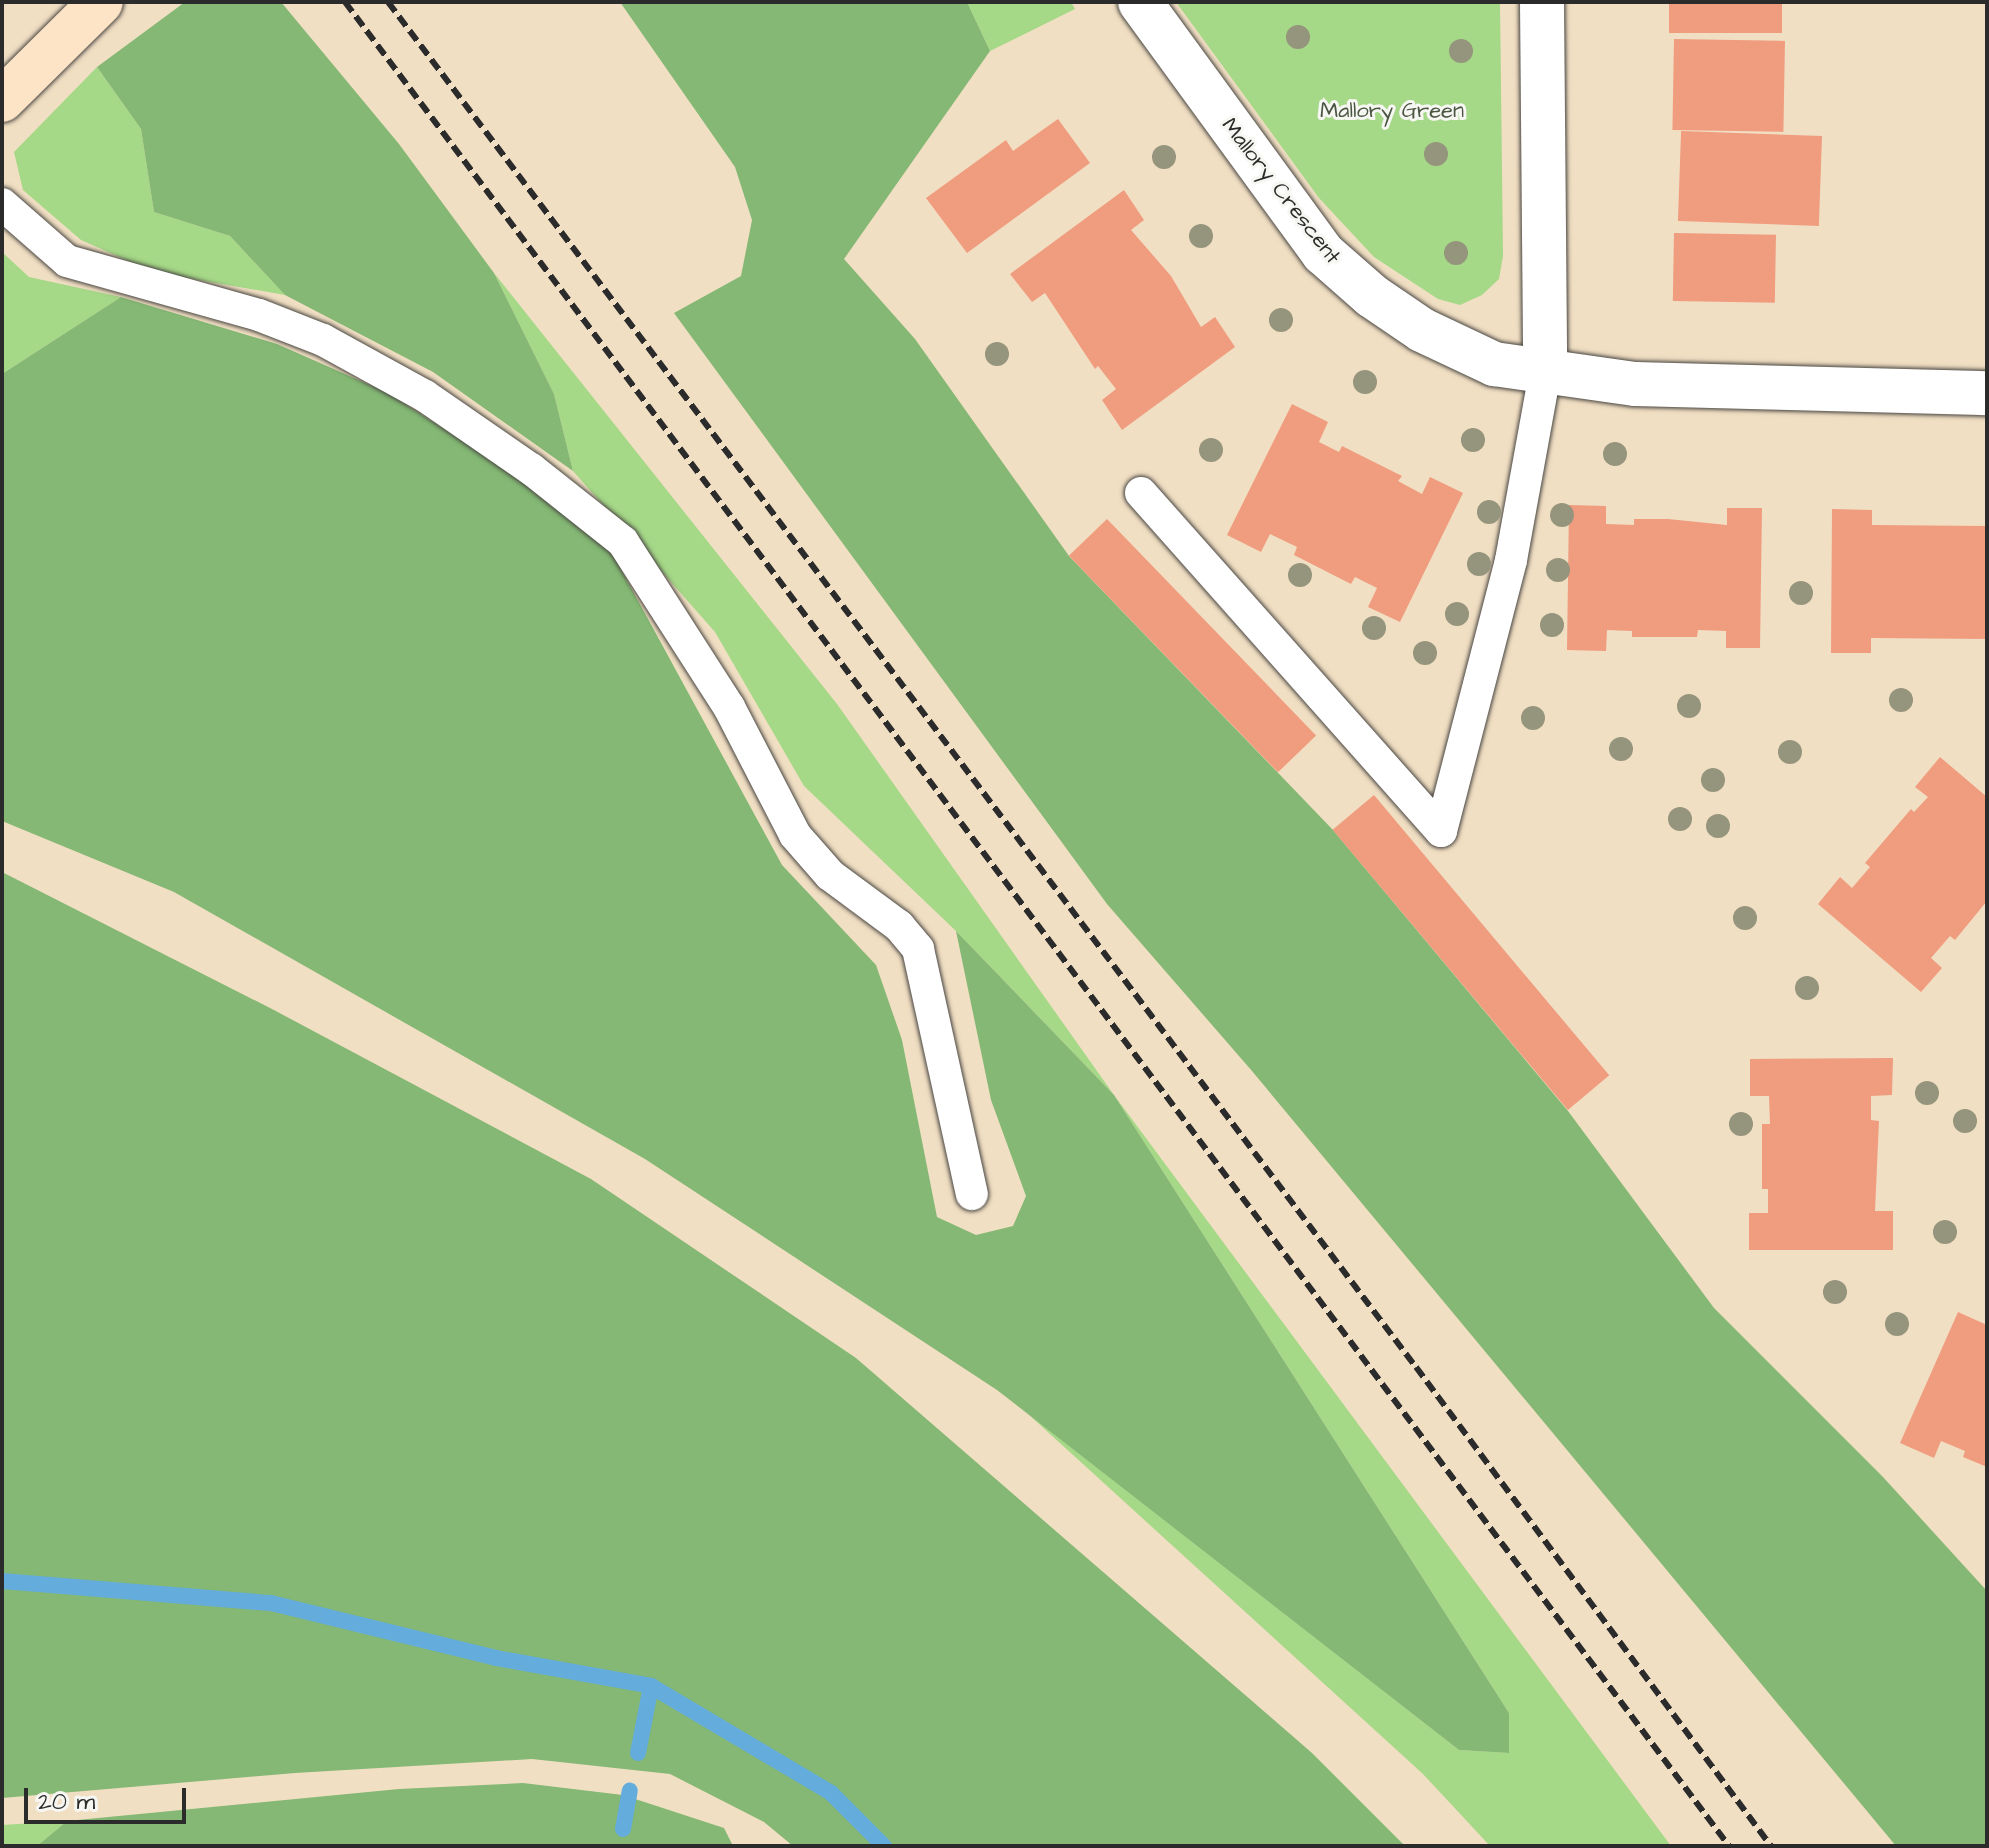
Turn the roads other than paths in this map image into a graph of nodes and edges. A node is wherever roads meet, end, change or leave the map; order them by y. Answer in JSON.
{"nodes":[{"id":1,"x":101,"y":2,"type":"edge"},
{"id":2,"x":1140,"y":2,"type":"edge"},
{"id":3,"x":1542,"y":2,"type":"edge"},
{"id":4,"x":2,"y":100,"type":"edge"},
{"id":5,"x":2,"y":204,"type":"edge"},
{"id":6,"x":1545,"y":372,"type":"junction"},
{"id":7,"x":1987,"y":393,"type":"edge"},
{"id":8,"x":1141,"y":493,"type":"dead end"},
{"id":9,"x":972,"y":1194,"type":"dead end"}],
"edges":[{"from":1,"to":4,"type":"main road"},
{"from":2,"to":6,"type":"street","name":"Mallory Crescent"},
{"from":3,"to":6,"type":"street"},
{"from":5,"to":9,"type":"lane"},
{"from":6,"to":7,"type":"street","name":"Mallory Crescent"},
{"from":6,"to":8,"type":"lane"}]}
